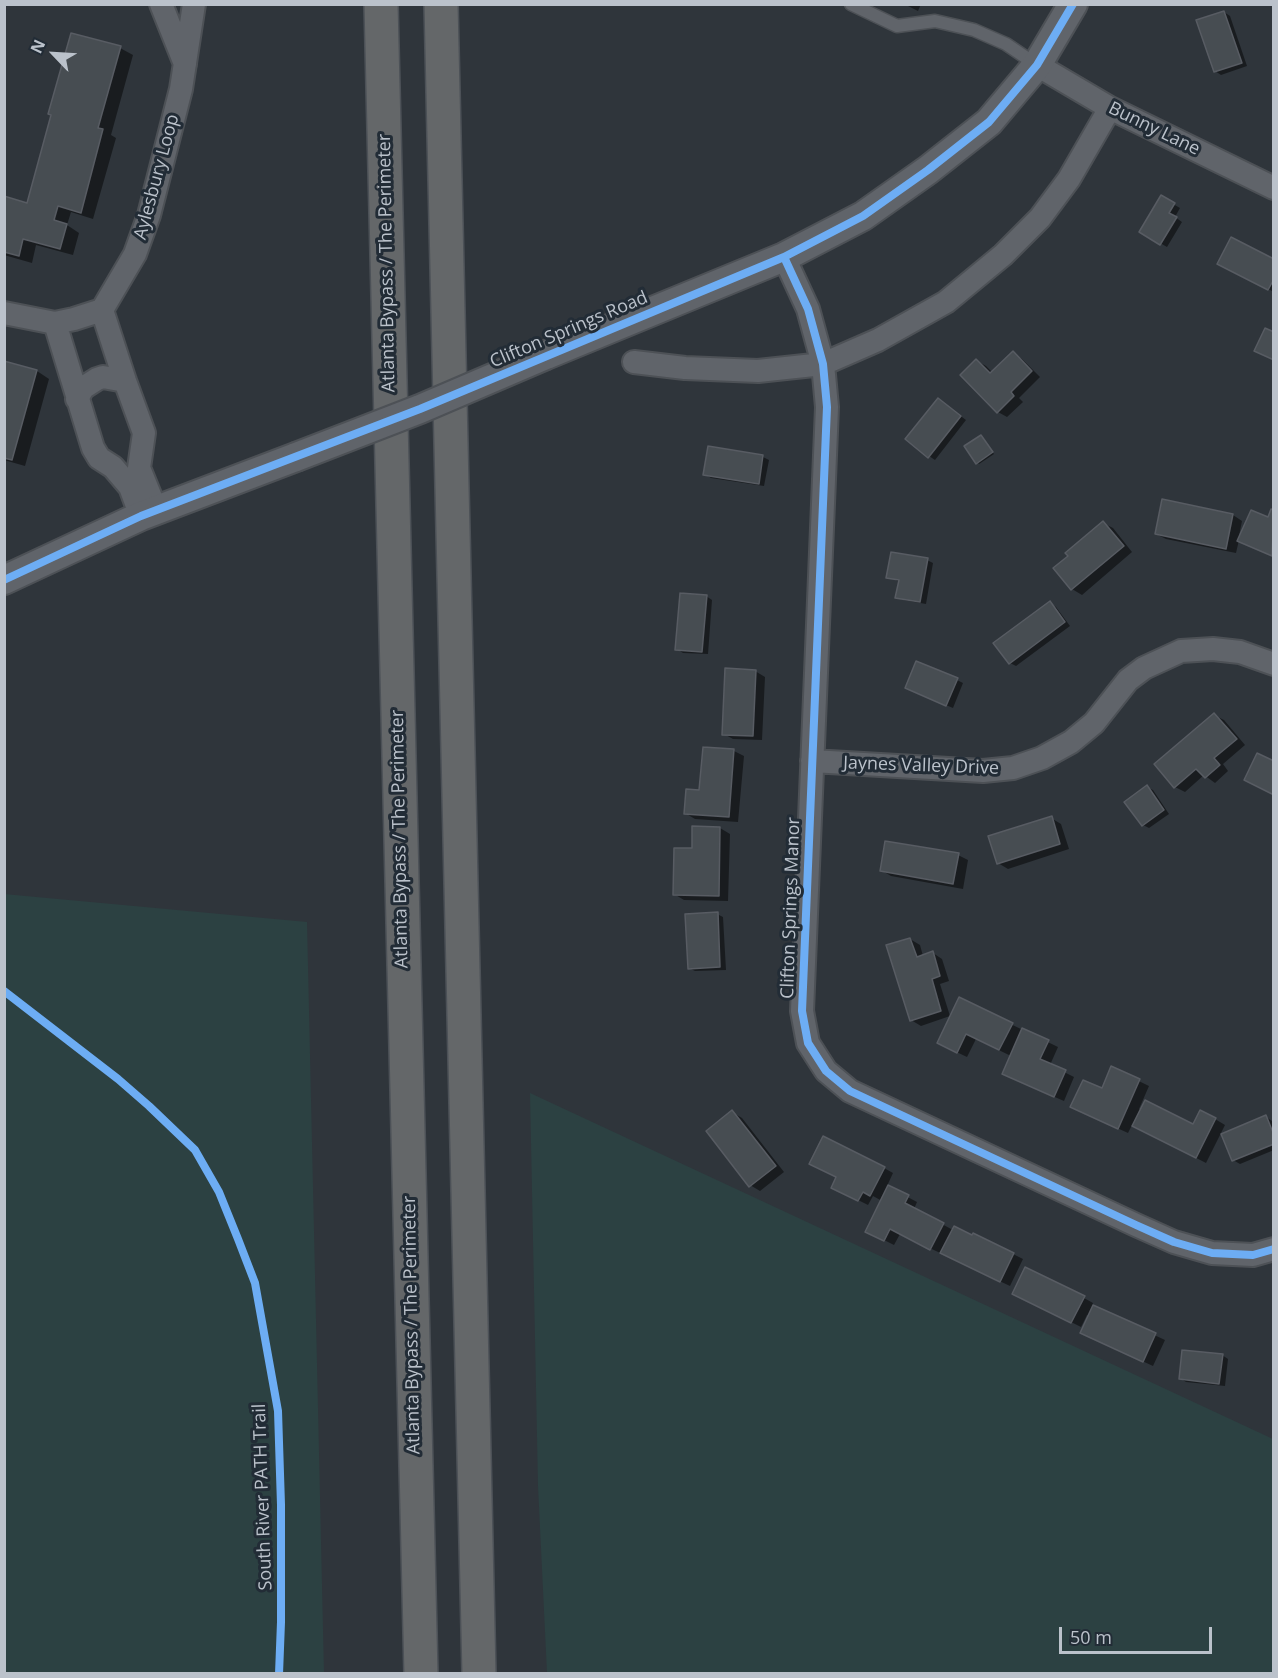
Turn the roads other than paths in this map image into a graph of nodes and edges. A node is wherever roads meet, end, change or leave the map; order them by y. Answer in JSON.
{"nodes":[{"id":1,"x":161,"y":4,"type":"edge"},
{"id":2,"x":194,"y":4,"type":"edge"},
{"id":3,"x":381,"y":4,"type":"edge"},
{"id":4,"x":441,"y":4,"type":"edge"},
{"id":5,"x":851,"y":4,"type":"edge"},
{"id":6,"x":1073,"y":4,"type":"edge"},
{"id":7,"x":185,"y":64,"type":"junction"},
{"id":8,"x":1037,"y":65,"type":"junction"},
{"id":9,"x":1110,"y":108,"type":"junction"},
{"id":10,"x":1274,"y":188,"type":"edge"},
{"id":11,"x":784,"y":257,"type":"junction"},
{"id":12,"x":102,"y":310,"type":"junction"},
{"id":13,"x":4,"y":313,"type":"edge"},
{"id":14,"x":55,"y":323,"type":"junction"},
{"id":15,"x":634,"y":362,"type":"dead end"},
{"id":16,"x":823,"y":364,"type":"junction"},
{"id":17,"x":125,"y":381,"type":"junction"},
{"id":18,"x":77,"y":399,"type":"junction"},
{"id":19,"x":149,"y":513,"type":"junction"},
{"id":20,"x":4,"y":580,"type":"edge"},
{"id":21,"x":1274,"y":664,"type":"edge"},
{"id":22,"x":812,"y":761,"type":"junction"},
{"id":23,"x":1274,"y":1249,"type":"edge"},
{"id":24,"x":421,"y":1674,"type":"edge"},
{"id":25,"x":479,"y":1674,"type":"edge"}],
"edges":[{"from":1,"to":7,"type":"street"},
{"from":2,"to":7,"type":"street","name":"Aylesbury Loop"},
{"from":3,"to":24,"type":"highway","name":"Atlanta Bypass / The Perimeter"},
{"from":4,"to":25,"type":"highway"},
{"from":5,"to":8,"type":"lane"},
{"from":6,"to":8,"type":"street","name":"Clifton Springs Road"},
{"from":7,"to":12,"type":"street","name":"Aylesbury Loop"},
{"from":8,"to":9,"type":"street","name":"Bunny Lane"},
{"from":8,"to":11,"type":"street","name":"Clifton Springs Road"},
{"from":9,"to":10,"type":"street","name":"Bunny Lane"},
{"from":9,"to":16,"type":"street"},
{"from":11,"to":16,"type":"street","name":"Clifton Springs Manor"},
{"from":11,"to":19,"type":"street","name":"Clifton Springs Road","bridge":true},
{"from":12,"to":14,"type":"street"},
{"from":12,"to":17,"type":"street"},
{"from":13,"to":14,"type":"street"},
{"from":14,"to":18,"type":"street"},
{"from":15,"to":16,"type":"street"},
{"from":16,"to":22,"type":"street","name":"Clifton Springs Manor"},
{"from":17,"to":18,"type":"street"},
{"from":17,"to":19,"type":"street"},
{"from":18,"to":19,"type":"street"},
{"from":19,"to":20,"type":"street","name":"Clifton Springs Road"},
{"from":21,"to":22,"type":"street","name":"Jaynes Valley Drive"},
{"from":22,"to":23,"type":"street","name":"Clifton Springs Manor"}]}
